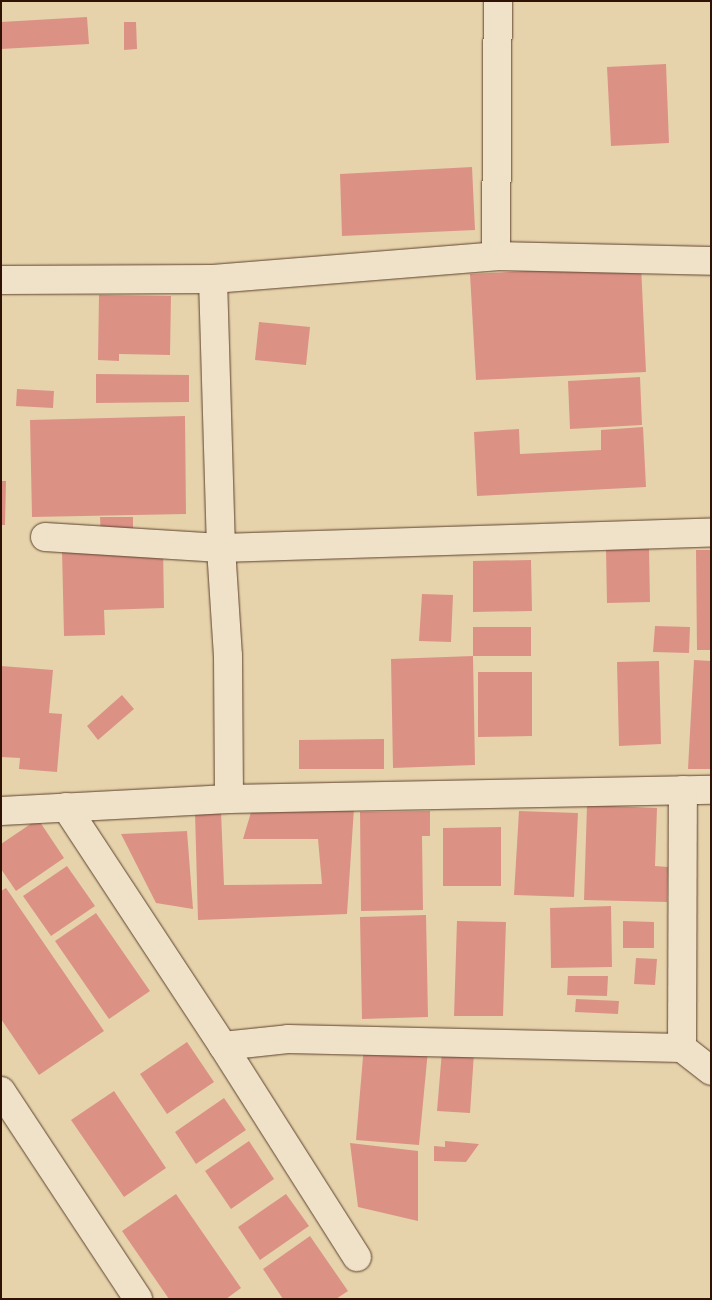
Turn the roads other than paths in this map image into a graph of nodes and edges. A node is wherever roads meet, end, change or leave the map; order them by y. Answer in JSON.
{"nodes":[{"id":1,"x":498,"y":1,"type":"edge"},
{"id":2,"x":496,"y":256,"type":"junction"},
{"id":3,"x":711,"y":261,"type":"edge"},
{"id":4,"x":212,"y":279,"type":"junction"},
{"id":5,"x":1,"y":280,"type":"edge"},
{"id":6,"x":711,"y":533,"type":"edge"},
{"id":7,"x":45,"y":537,"type":"dead end"},
{"id":8,"x":221,"y":548,"type":"junction"},
{"id":9,"x":682,"y":790,"type":"junction"},
{"id":10,"x":711,"y":790,"type":"edge"},
{"id":11,"x":229,"y":799,"type":"junction"},
{"id":12,"x":66,"y":808,"type":"junction"},
{"id":13,"x":1,"y":811,"type":"edge"},
{"id":14,"x":224,"y":1046,"type":"junction"},
{"id":15,"x":682,"y":1048,"type":"junction"},
{"id":16,"x":711,"y":1071,"type":"edge"},
{"id":17,"x":1,"y":1091,"type":"edge"},
{"id":18,"x":357,"y":1256,"type":"dead end"},
{"id":19,"x":138,"y":1299,"type":"edge"}],
"edges":[{"from":1,"to":2,"type":"street"},
{"from":2,"to":3,"type":"street"},
{"from":2,"to":4,"type":"street"},
{"from":4,"to":5,"type":"street"},
{"from":4,"to":8,"type":"street"},
{"from":6,"to":8,"type":"street"},
{"from":7,"to":8,"type":"street"},
{"from":8,"to":11,"type":"street"},
{"from":9,"to":10,"type":"street"},
{"from":9,"to":11,"type":"street"},
{"from":9,"to":15,"type":"street"},
{"from":11,"to":12,"type":"street"},
{"from":12,"to":13,"type":"street"},
{"from":12,"to":14,"type":"street"},
{"from":14,"to":15,"type":"street"},
{"from":14,"to":18,"type":"street"},
{"from":15,"to":16,"type":"street"},
{"from":17,"to":19,"type":"street"}]}
